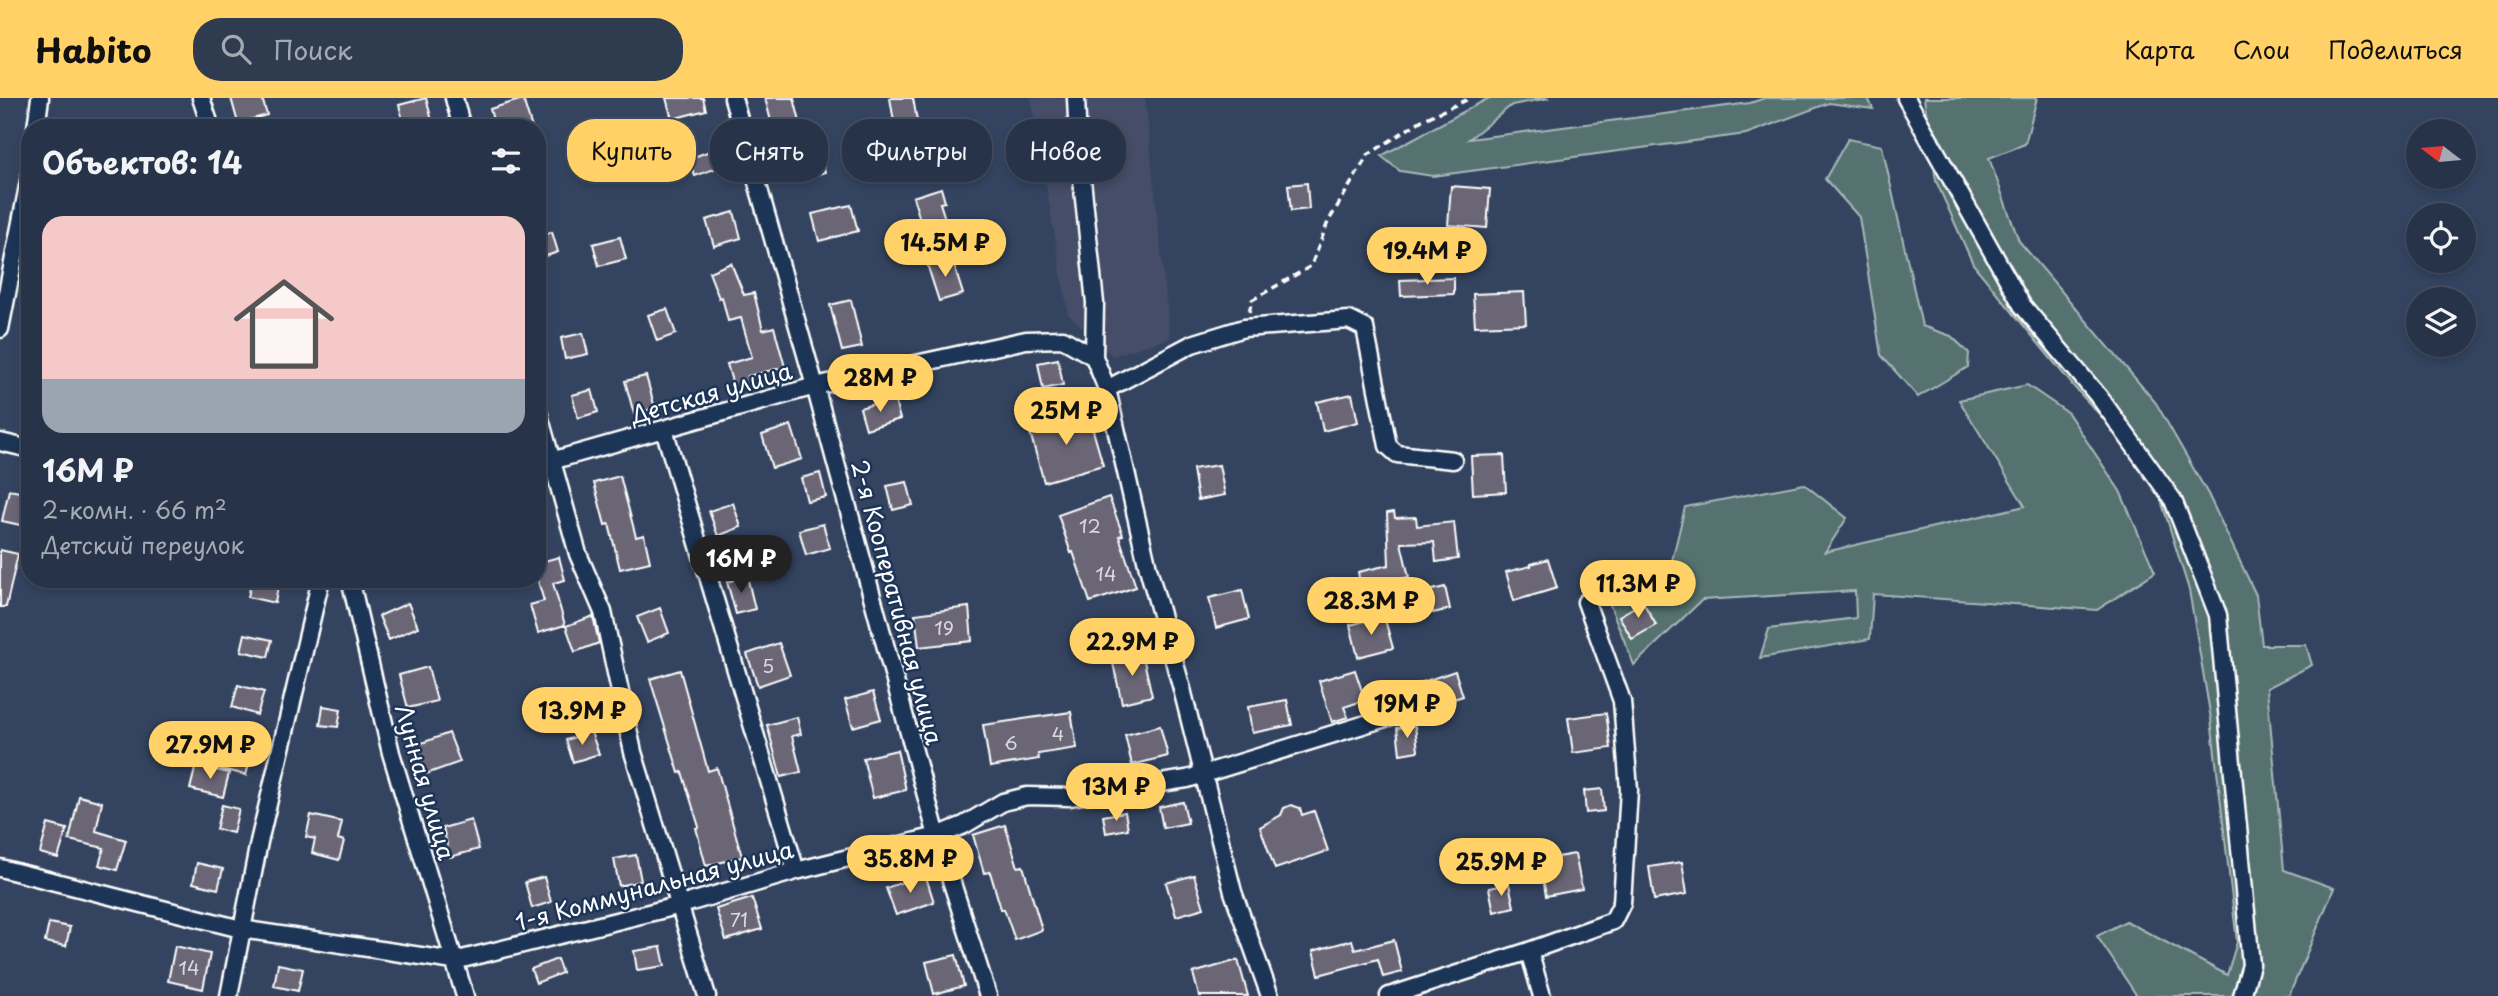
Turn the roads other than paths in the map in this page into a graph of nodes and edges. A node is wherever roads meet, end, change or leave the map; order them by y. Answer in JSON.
{"nodes":[{"id":1,"x":40,"y":98,"type":"edge"},
{"id":2,"x":201,"y":98,"type":"edge"},
{"id":3,"x":454,"y":98,"type":"edge"},
{"id":4,"x":733,"y":98,"type":"edge"},
{"id":5,"x":1076,"y":98,"type":"edge"},
{"id":6,"x":1906,"y":98,"type":"edge"},
{"id":7,"x":37,"y":119,"type":"edge"},
{"id":8,"x":208,"y":119,"type":"edge"},
{"id":9,"x":460,"y":119,"type":"edge"},
{"id":10,"x":21,"y":222,"type":"edge"},
{"id":11,"x":0,"y":329,"type":"edge"},
{"id":12,"x":1094,"y":357,"type":"junction"},
{"id":13,"x":816,"y":386,"type":"junction"},
{"id":14,"x":1107,"y":389,"type":"junction"},
{"id":15,"x":664,"y":429,"type":"junction"},
{"id":16,"x":0,"y":442,"type":"edge"},
{"id":17,"x":21,"y":447,"type":"edge"},
{"id":18,"x":1453,"y":460,"type":"dead end"},
{"id":19,"x":546,"y":463,"type":"edge"},
{"id":20,"x":546,"y":466,"type":"edge"},
{"id":21,"x":319,"y":588,"type":"edge"},
{"id":22,"x":352,"y":588,"type":"edge"},
{"id":23,"x":1586,"y":602,"type":"dead end"},
{"id":24,"x":1392,"y":716,"type":"dead end"},
{"id":25,"x":1203,"y":774,"type":"junction"},
{"id":26,"x":937,"y":836,"type":"junction"},
{"id":27,"x":0,"y":868,"type":"edge"},
{"id":28,"x":796,"y":871,"type":"junction"},
{"id":29,"x":681,"y":905,"type":"junction"},
{"id":30,"x":241,"y":929,"type":"junction"},
{"id":31,"x":1529,"y":951,"type":"junction"},
{"id":32,"x":454,"y":961,"type":"junction"},
{"id":33,"x":229,"y":996,"type":"edge"},
{"id":34,"x":465,"y":996,"type":"edge"},
{"id":35,"x":707,"y":996,"type":"edge"},
{"id":36,"x":988,"y":996,"type":"edge"},
{"id":37,"x":1270,"y":996,"type":"edge"},
{"id":38,"x":1389,"y":996,"type":"edge"},
{"id":39,"x":1542,"y":996,"type":"edge"},
{"id":40,"x":2242,"y":996,"type":"edge"}],
"edges":[{"from":1,"to":7,"type":"street"},
{"from":2,"to":8,"type":"street"},
{"from":3,"to":9,"type":"street"},
{"from":4,"to":13,"type":"street","name":"2-я Кооперативная улица"},
{"from":5,"to":12,"type":"street"},
{"from":6,"to":40,"type":"street"},
{"from":10,"to":11,"type":"street"},
{"from":12,"to":13,"type":"street","name":"Детская улица"},
{"from":12,"to":14,"type":"street"},
{"from":13,"to":15,"type":"street","name":"Детская улица"},
{"from":13,"to":26,"type":"street","name":"2-я Кооперативная улица"},
{"from":14,"to":18,"type":"street"},
{"from":14,"to":25,"type":"street"},
{"from":15,"to":19,"type":"street","name":"Детская улица"},
{"from":15,"to":28,"type":"street"},
{"from":16,"to":17,"type":"street"},
{"from":20,"to":29,"type":"street"},
{"from":21,"to":30,"type":"street"},
{"from":22,"to":32,"type":"street","name":"Лунная улица"},
{"from":23,"to":31,"type":"street"},
{"from":24,"to":25,"type":"street","name":"1-я Коммунальная улица"},
{"from":25,"to":26,"type":"street","name":"1-я Коммунальная улица"},
{"from":25,"to":37,"type":"street"},
{"from":26,"to":28,"type":"street","name":"1-я Коммунальная улица"},
{"from":26,"to":36,"type":"street","name":"2-я Кооперативная улица"},
{"from":27,"to":30,"type":"street","name":"1-я Коммунальная улица"},
{"from":28,"to":29,"type":"street","name":"1-я Коммунальная улица"},
{"from":29,"to":32,"type":"street","name":"1-я Коммунальная улица"},
{"from":29,"to":35,"type":"street"},
{"from":30,"to":32,"type":"street","name":"1-я Коммунальная улица"},
{"from":30,"to":33,"type":"street"},
{"from":31,"to":38,"type":"street"},
{"from":31,"to":39,"type":"street"},
{"from":32,"to":34,"type":"street","name":"Лунная улица"}]}
